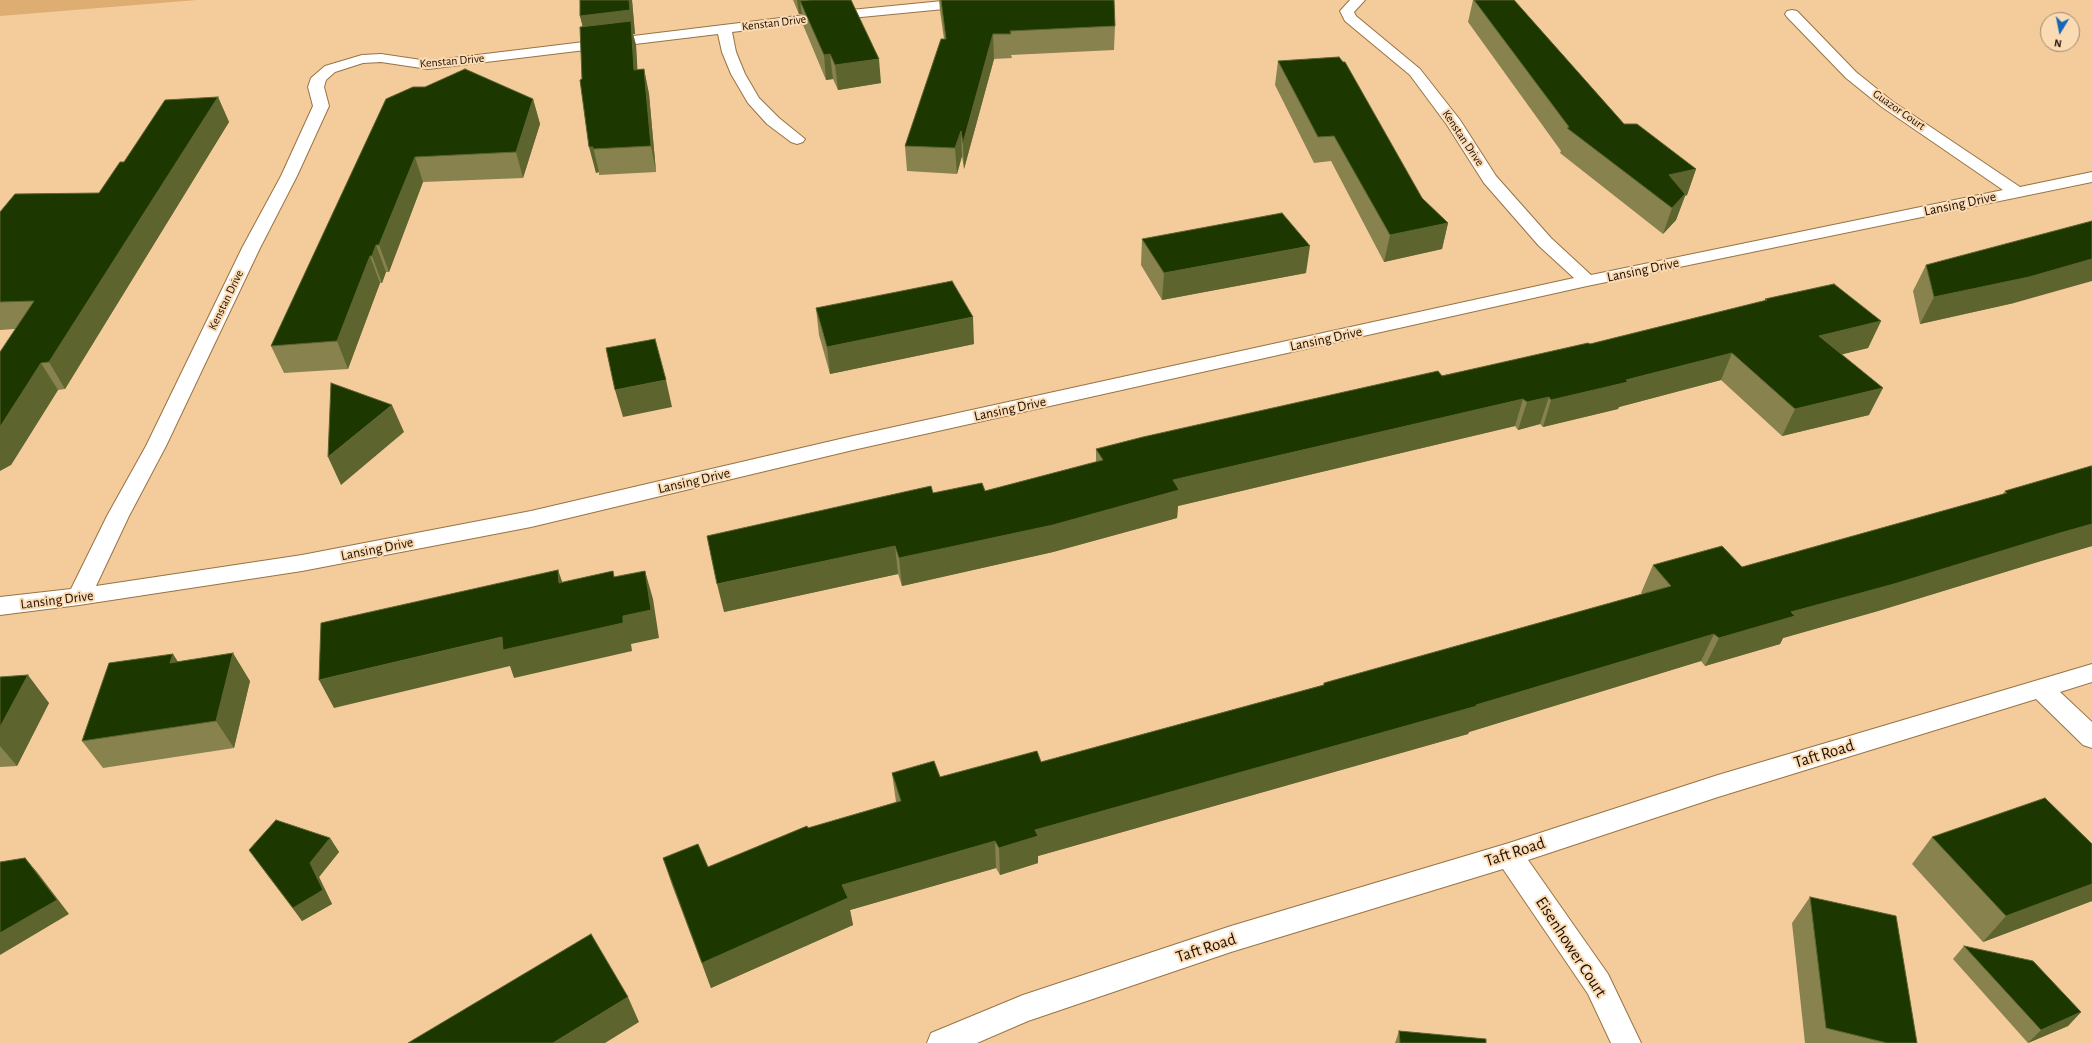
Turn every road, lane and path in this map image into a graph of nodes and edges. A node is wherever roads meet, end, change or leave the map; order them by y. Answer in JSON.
{"nodes":[{"id":1,"x":996,"y":0,"type":"edge"},
{"id":2,"x":1358,"y":0,"type":"edge"},
{"id":3,"x":1792,"y":14,"type":"dead end"},
{"id":4,"x":724,"y":29,"type":"junction"},
{"id":5,"x":797,"y":139,"type":"dead end"},
{"id":6,"x":2092,"y":177,"type":"edge"},
{"id":7,"x":2017,"y":192,"type":"junction"},
{"id":8,"x":1587,"y":281,"type":"junction"},
{"id":9,"x":79,"y":597,"type":"junction"},
{"id":10,"x":0,"y":606,"type":"edge"},
{"id":11,"x":2092,"y":673,"type":"edge"},
{"id":12,"x":2041,"y":689,"type":"junction"},
{"id":13,"x":2092,"y":738,"type":"edge"},
{"id":14,"x":1509,"y":855,"type":"junction"},
{"id":15,"x":942,"y":1043,"type":"edge"},
{"id":16,"x":1626,"y":1043,"type":"edge"}],
"edges":[{"from":1,"to":4,"type":"street","name":"Kenstan Drive"},
{"from":2,"to":8,"type":"street","name":"Kenstan Drive"},
{"from":3,"to":7,"type":"street","name":"Guazor Court"},
{"from":4,"to":5,"type":"street"},
{"from":4,"to":9,"type":"street","name":"Kenstan Drive"},
{"from":6,"to":7,"type":"street","name":"Lansing Drive"},
{"from":7,"to":8,"type":"street","name":"Lansing Drive"},
{"from":8,"to":9,"type":"street","name":"Lansing Drive"},
{"from":9,"to":10,"type":"street","name":"Lansing Drive"},
{"from":11,"to":12,"type":"street","name":"Taft Road"},
{"from":12,"to":13,"type":"street"},
{"from":12,"to":14,"type":"street","name":"Taft Road"},
{"from":14,"to":15,"type":"street","name":"Taft Road"},
{"from":14,"to":16,"type":"street","name":"Eisenhower Court"}]}
